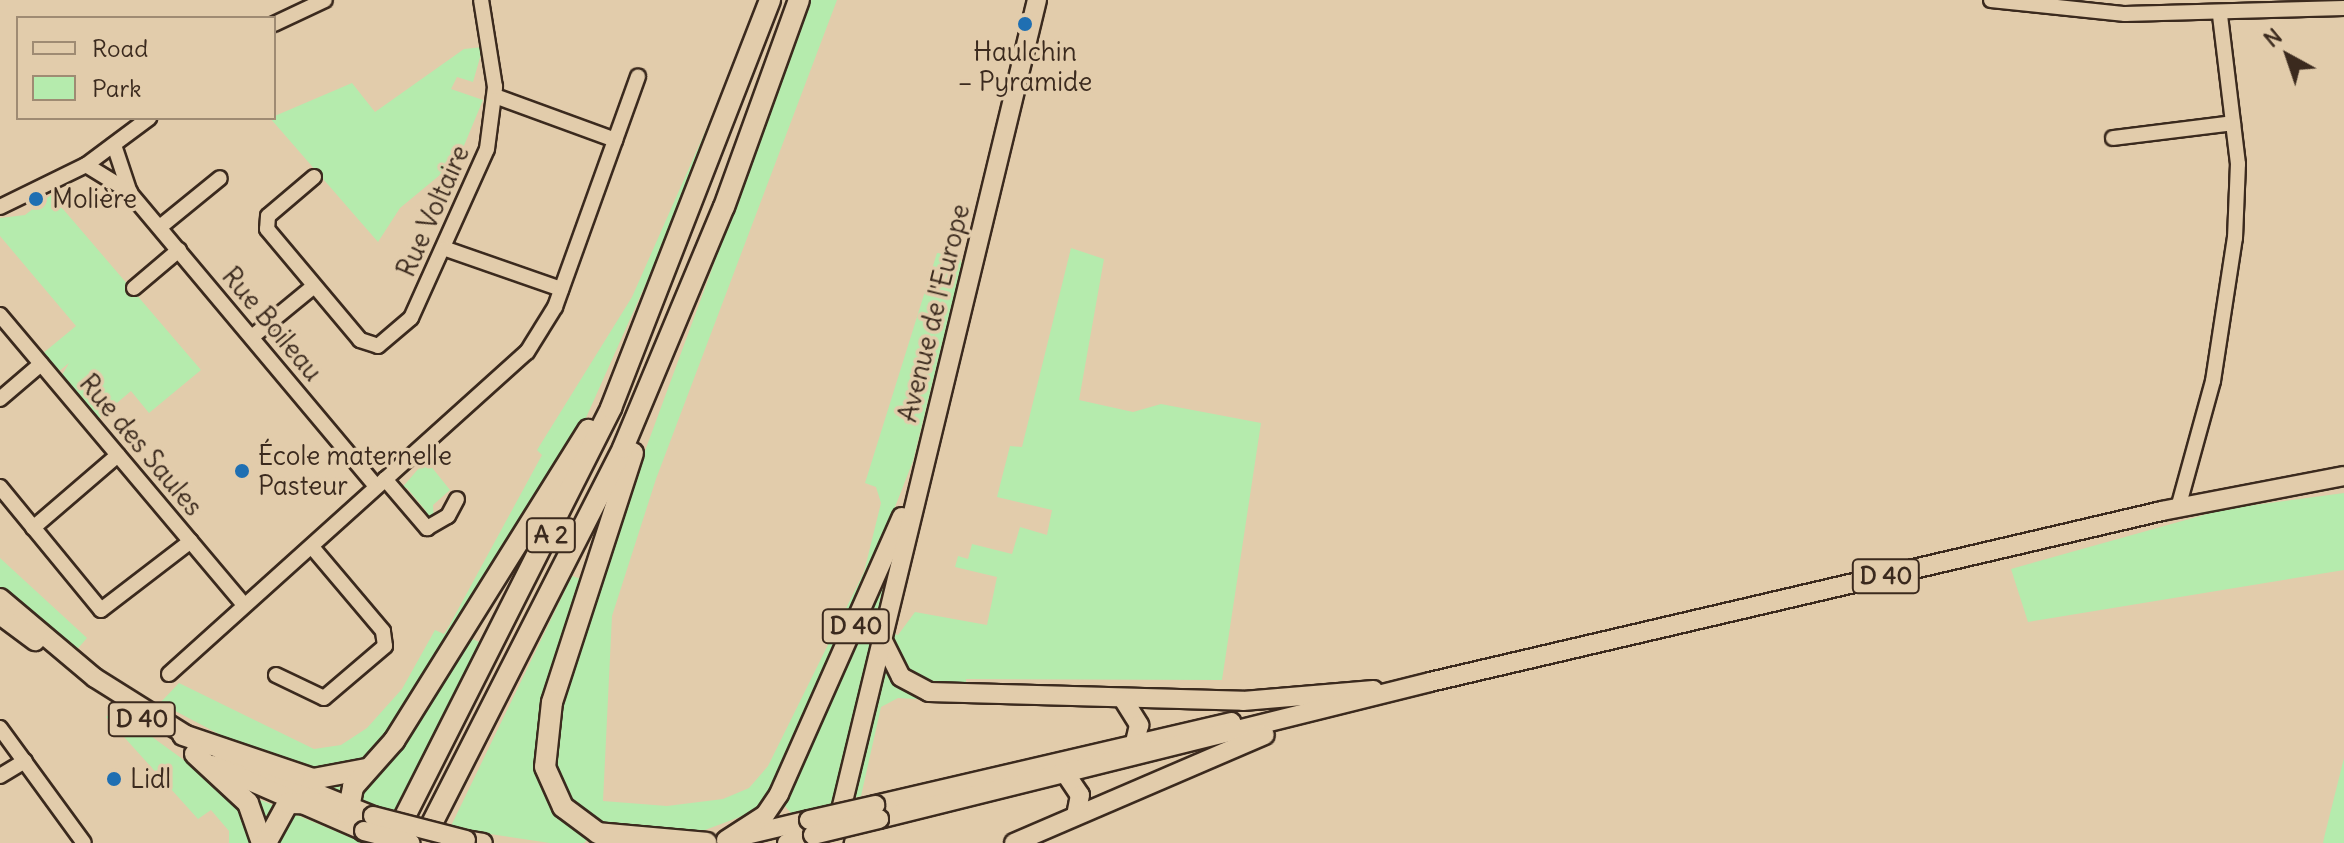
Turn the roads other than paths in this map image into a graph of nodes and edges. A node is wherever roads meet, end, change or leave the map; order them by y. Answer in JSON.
{"nodes":[{"id":1,"x":325,"y":0,"type":"edge"},
{"id":2,"x":481,"y":0,"type":"edge"},
{"id":3,"x":770,"y":0,"type":"edge"},
{"id":4,"x":799,"y":0,"type":"edge"},
{"id":5,"x":1037,"y":0,"type":"edge"},
{"id":6,"x":1991,"y":0,"type":"edge"},
{"id":7,"x":2344,"y":8,"type":"edge"},
{"id":8,"x":2220,"y":15,"type":"junction"},
{"id":9,"x":276,"y":23,"type":"edge"},
{"id":10,"x":638,"y":76,"type":"dead end"},
{"id":11,"x":495,"y":96,"type":"junction"},
{"id":12,"x":146,"y":120,"type":"edge"},
{"id":13,"x":2233,"y":123,"type":"junction"},
{"id":14,"x":2113,"y":138,"type":"dead end"},
{"id":15,"x":615,"y":140,"type":"junction"},
{"id":16,"x":114,"y":145,"type":"junction"},
{"id":17,"x":86,"y":165,"type":"junction"},
{"id":18,"x":314,"y":177,"type":"dead end"},
{"id":19,"x":220,"y":178,"type":"dead end"},
{"id":20,"x":130,"y":193,"type":"junction"},
{"id":21,"x":0,"y":207,"type":"edge"},
{"id":22,"x":160,"y":227,"type":"junction"},
{"id":23,"x":446,"y":249,"type":"junction"},
{"id":24,"x":179,"y":250,"type":"junction"},
{"id":25,"x":672,"y":265,"type":"junction"},
{"id":26,"x":697,"y":276,"type":"junction"},
{"id":27,"x":314,"y":286,"type":"junction"},
{"id":28,"x":134,"y":288,"type":"dead end"},
{"id":29,"x":561,"y":289,"type":"junction"},
{"id":30,"x":0,"y":315,"type":"edge"},
{"id":31,"x":252,"y":337,"type":"junction"},
{"id":32,"x":41,"y":364,"type":"junction"},
{"id":33,"x":0,"y":399,"type":"edge"},
{"id":34,"x":118,"y":455,"type":"junction"},
{"id":35,"x":927,"y":455,"type":"junction"},
{"id":36,"x":2344,"y":476,"type":"edge"},
{"id":37,"x":380,"y":483,"type":"junction"},
{"id":38,"x":0,"y":487,"type":"edge"},
{"id":39,"x":457,"y":499,"type":"dead end"},
{"id":40,"x":2178,"y":508,"type":"junction"},
{"id":41,"x":33,"y":528,"type":"junction"},
{"id":42,"x":191,"y":541,"type":"junction"},
{"id":43,"x":312,"y":547,"type":"junction"},
{"id":44,"x":0,"y":598,"type":"edge"},
{"id":45,"x":244,"y":605,"type":"junction"},
{"id":46,"x":0,"y":615,"type":"edge"},
{"id":47,"x":882,"y":639,"type":"junction"},
{"id":48,"x":169,"y":674,"type":"dead end"},
{"id":49,"x":276,"y":675,"type":"dead end"},
{"id":50,"x":1430,"y":682,"type":"junction"},
{"id":51,"x":1385,"y":689,"type":"junction"},
{"id":52,"x":1123,"y":699,"type":"junction"},
{"id":53,"x":1347,"y":706,"type":"junction"},
{"id":54,"x":0,"y":728,"type":"edge"},
{"id":55,"x":480,"y":734,"type":"junction"},
{"id":56,"x":183,"y":735,"type":"junction"},
{"id":57,"x":1137,"y":742,"type":"junction"},
{"id":58,"x":195,"y":754,"type":"junction"},
{"id":59,"x":25,"y":761,"type":"junction"},
{"id":60,"x":1123,"y":762,"type":"junction"},
{"id":61,"x":373,"y":764,"type":"junction"},
{"id":62,"x":1034,"y":768,"type":"junction"},
{"id":63,"x":1070,"y":775,"type":"junction"},
{"id":64,"x":0,"y":776,"type":"edge"},
{"id":65,"x":779,"y":794,"type":"junction"},
{"id":66,"x":288,"y":803,"type":"junction"},
{"id":67,"x":342,"y":806,"type":"junction"},
{"id":68,"x":877,"y":812,"type":"junction"},
{"id":69,"x":1076,"y":816,"type":"junction"},
{"id":70,"x":369,"y":823,"type":"junction"},
{"id":71,"x":786,"y":834,"type":"edge"},
{"id":72,"x":758,"y":837,"type":"edge"},
{"id":73,"x":474,"y":842,"type":"edge"},
{"id":74,"x":714,"y":842,"type":"edge"},
{"id":75,"x":84,"y":843,"type":"edge"},
{"id":76,"x":264,"y":843,"type":"edge"},
{"id":77,"x":392,"y":843,"type":"edge"},
{"id":78,"x":410,"y":843,"type":"edge"},
{"id":79,"x":422,"y":843,"type":"edge"},
{"id":80,"x":432,"y":843,"type":"edge"},
{"id":81,"x":833,"y":843,"type":"edge"},
{"id":82,"x":1014,"y":843,"type":"edge"}],
"edges":[{"from":1,"to":9,"type":"street"},
{"from":2,"to":11,"type":"street","name":"Rue Voltaire"},
{"from":3,"to":25,"type":"highway","number":"A 2"},
{"from":4,"to":26,"type":"highway","number":"A 2"},
{"from":5,"to":35,"type":"main road","name":"Avenue de l'Europe"},
{"from":6,"to":8,"type":"street"},
{"from":7,"to":8,"type":"street"},
{"from":8,"to":13,"type":"street"},
{"from":10,"to":15,"type":"street"},
{"from":11,"to":15,"type":"street"},
{"from":11,"to":23,"type":"street","name":"Rue Voltaire"},
{"from":12,"to":16,"type":"street"},
{"from":13,"to":14,"type":"street"},
{"from":13,"to":40,"type":"street"},
{"from":15,"to":29,"type":"street"},
{"from":16,"to":17,"type":"street"},
{"from":16,"to":20,"type":"street","name":"Rue Boileau"},
{"from":17,"to":20,"type":"street","name":"Rue Boileau"},
{"from":17,"to":21,"type":"street"},
{"from":18,"to":27,"type":"street"},
{"from":19,"to":22,"type":"street"},
{"from":20,"to":22,"type":"street","name":"Rue Boileau"},
{"from":22,"to":24,"type":"street","name":"Rue Boileau"},
{"from":23,"to":27,"type":"street","name":"Rue Voltaire"},
{"from":23,"to":29,"type":"street"},
{"from":24,"to":28,"type":"street"},
{"from":24,"to":31,"type":"street","name":"Rue Boileau"},
{"from":25,"to":61,"type":"highway"},
{"from":25,"to":77,"type":"highway","number":"A 2"},
{"from":26,"to":55,"type":"highway","number":"A 2"},
{"from":26,"to":74,"type":"highway"},
{"from":27,"to":31,"type":"street"},
{"from":29,"to":37,"type":"street"},
{"from":30,"to":32,"type":"street","name":"Rue des Saules"},
{"from":31,"to":37,"type":"street","name":"Rue Boileau"},
{"from":32,"to":33,"type":"street"},
{"from":32,"to":34,"type":"street","name":"Rue des Saules"},
{"from":34,"to":41,"type":"street"},
{"from":34,"to":42,"type":"street","name":"Rue des Saules"},
{"from":35,"to":47,"type":"main road","name":"Avenue de l'Europe"},
{"from":35,"to":65,"type":"main road","number":"D 40"},
{"from":36,"to":40,"type":"main road","number":"D 40"},
{"from":37,"to":39,"type":"street","name":"Rue Boileau"},
{"from":37,"to":43,"type":"street"},
{"from":38,"to":41,"type":"street"},
{"from":40,"to":50,"type":"main road","number":"D 40"},
{"from":41,"to":42,"type":"street"},
{"from":42,"to":45,"type":"street","name":"Rue des Saules"},
{"from":43,"to":45,"type":"street"},
{"from":43,"to":49,"type":"street"},
{"from":44,"to":56,"type":"main road","number":"D 40"},
{"from":45,"to":48,"type":"street"},
{"from":46,"to":58,"type":"main road","number":"D 40"},
{"from":47,"to":52,"type":"main road"},
{"from":47,"to":81,"type":"main road","name":"Avenue de l'Europe"},
{"from":50,"to":51,"type":"main road","number":"D 40"},
{"from":50,"to":53,"type":"main road","number":"D 40"},
{"from":51,"to":52,"type":"main road"},
{"from":51,"to":57,"type":"main road","number":"D 40"},
{"from":52,"to":57,"type":"main road"},
{"from":53,"to":60,"type":"main road","number":"D 40"},
{"from":53,"to":69,"type":"main road","number":"D 40"},
{"from":54,"to":59,"type":"street"},
{"from":55,"to":79,"type":"highway","number":"A 2"},
{"from":55,"to":80,"type":"highway"},
{"from":56,"to":61,"type":"highway"},
{"from":56,"to":67,"type":"main road","number":"D 40"},
{"from":57,"to":60,"type":"main road"},
{"from":57,"to":62,"type":"main road","number":"D 40"},
{"from":58,"to":66,"type":"main road","number":"D 40"},
{"from":58,"to":76,"type":"highway"},
{"from":59,"to":64,"type":"street"},
{"from":59,"to":75,"type":"street"},
{"from":60,"to":63,"type":"main road","number":"D 40"},
{"from":61,"to":67,"type":"highway"},
{"from":62,"to":63,"type":"main road","number":"D 40"},
{"from":62,"to":68,"type":"main road","number":"D 40"},
{"from":63,"to":68,"type":"main road","number":"D 40"},
{"from":63,"to":69,"type":"main road"},
{"from":65,"to":71,"type":"main road"},
{"from":65,"to":74,"type":"main road","number":"D 40"},
{"from":66,"to":67,"type":"highway"},
{"from":66,"to":70,"type":"main road","number":"D 40"},
{"from":66,"to":76,"type":"highway"},
{"from":67,"to":70,"type":"highway"},
{"from":68,"to":71,"type":"main road","number":"D 40","bridge":true},
{"from":69,"to":82,"type":"main road","number":"D 40"},
{"from":70,"to":73,"type":"main road","number":"D 40","bridge":true},
{"from":70,"to":78,"type":"main road","number":"D 40","bridge":true},
{"from":71,"to":72,"type":"main road"},
{"from":72,"to":74,"type":"main road"}]}
